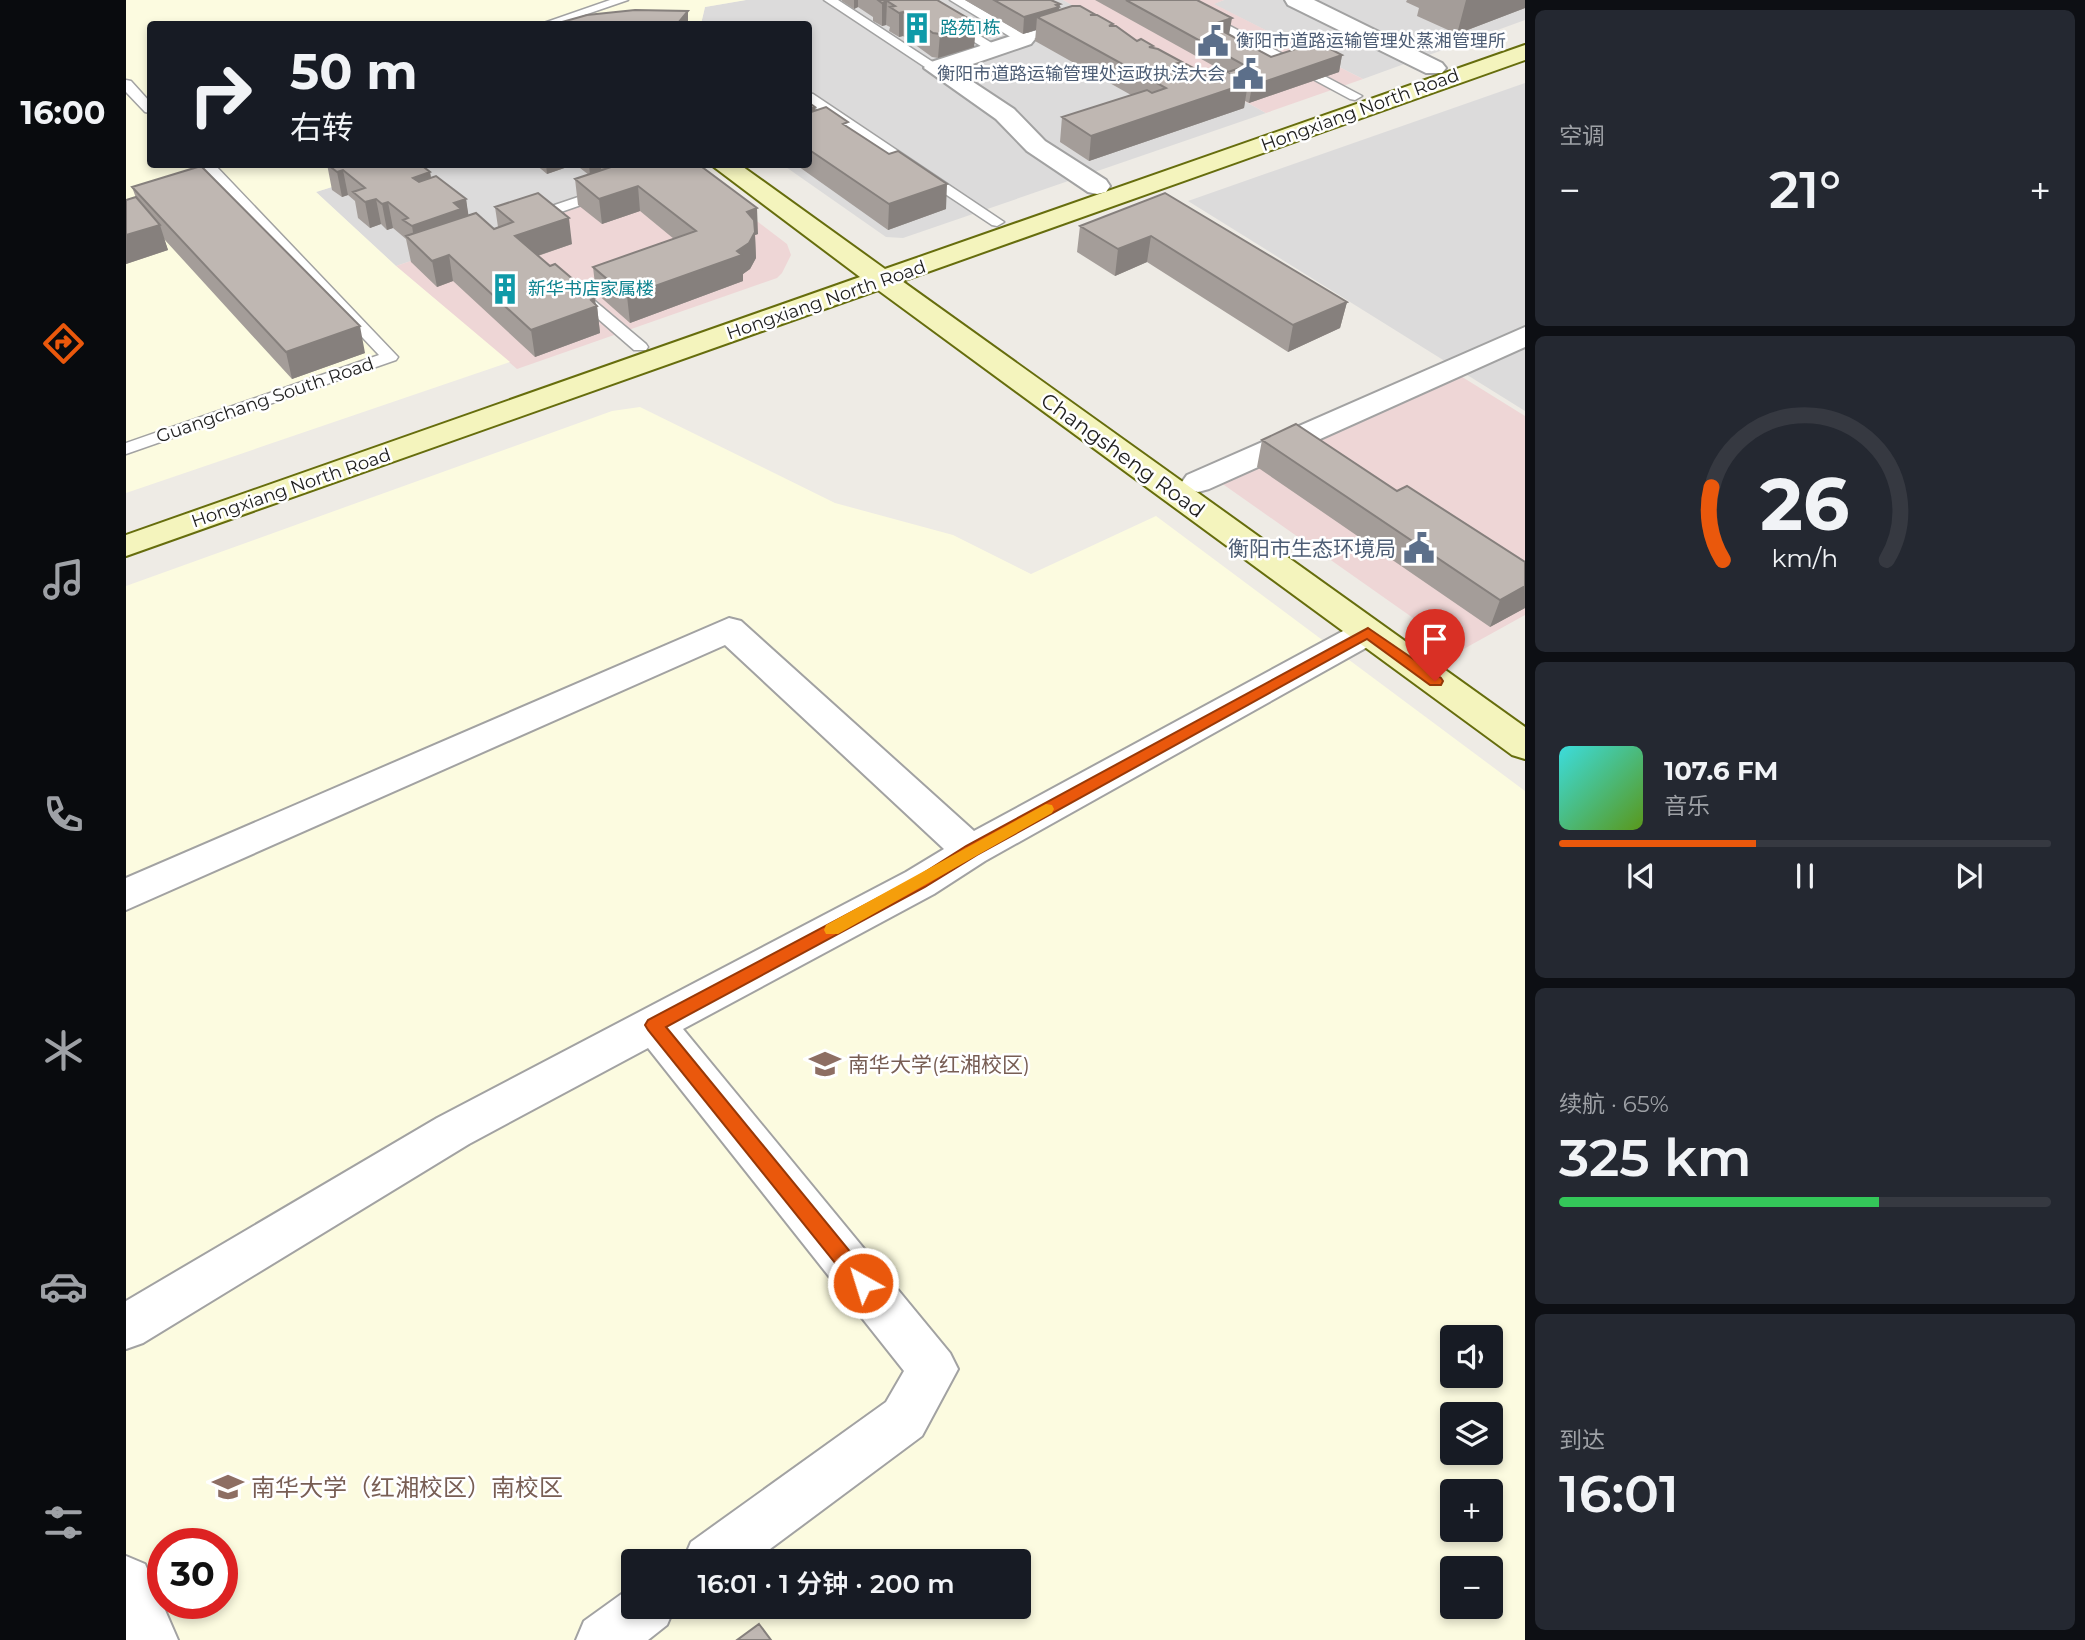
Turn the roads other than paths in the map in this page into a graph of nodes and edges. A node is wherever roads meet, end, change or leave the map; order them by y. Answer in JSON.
{"nodes":[{"id":1,"x":622,"y":0,"type":"edge"},
{"id":2,"x":830,"y":0,"type":"edge"},
{"id":3,"x":913,"y":0,"type":"edge"},
{"id":4,"x":956,"y":0,"type":"edge"},
{"id":5,"x":1172,"y":0,"type":"edge"},
{"id":6,"x":1297,"y":0,"type":"edge"},
{"id":7,"x":561,"y":21,"type":"edge"},
{"id":8,"x":1058,"y":28,"type":"edge"},
{"id":9,"x":1525,"y":36,"type":"edge"},
{"id":10,"x":1023,"y":39,"type":"junction"},
{"id":11,"x":997,"y":50,"type":"junction"},
{"id":12,"x":1525,"y":52,"type":"edge"},
{"id":13,"x":936,"y":68,"type":"junction"},
{"id":14,"x":1434,"y":68,"type":"junction"},
{"id":15,"x":126,"y":84,"type":"edge"},
{"id":16,"x":1355,"y":96,"type":"junction"},
{"id":17,"x":812,"y":100,"type":"edge"},
{"id":18,"x":147,"y":106,"type":"edge"},
{"id":19,"x":209,"y":168,"type":"edge"},
{"id":20,"x":728,"y":168,"type":"edge"},
{"id":21,"x":758,"y":168,"type":"edge"},
{"id":22,"x":1097,"y":186,"type":"junction"},
{"id":23,"x":611,"y":190,"type":"edge"},
{"id":24,"x":997,"y":222,"type":"junction"},
{"id":25,"x":509,"y":225,"type":"edge"},
{"id":26,"x":884,"y":270,"type":"junction"},
{"id":27,"x":570,"y":288,"type":"edge"},
{"id":28,"x":1525,"y":336,"type":"edge"},
{"id":29,"x":640,"y":347,"type":"junction"},
{"id":30,"x":126,"y":449,"type":"edge"},
{"id":31,"x":1198,"y":482,"type":"junction"},
{"id":32,"x":126,"y":526,"type":"edge"},
{"id":33,"x":126,"y":547,"type":"edge"},
{"id":34,"x":1368,"y":632,"type":"junction"},
{"id":35,"x":1525,"y":715,"type":"edge"},
{"id":36,"x":1525,"y":746,"type":"edge"},
{"id":37,"x":971,"y":851,"type":"junction"},
{"id":38,"x":126,"y":895,"type":"edge"},
{"id":39,"x":654,"y":1025,"type":"junction"},
{"id":40,"x":126,"y":1327,"type":"edge"},
{"id":41,"x":726,"y":1549,"type":"edge"},
{"id":42,"x":126,"y":1583,"type":"edge"},
{"id":43,"x":631,"y":1619,"type":"edge"},
{"id":44,"x":151,"y":1640,"type":"edge"},
{"id":45,"x":603,"y":1640,"type":"edge"}],
"edges":[{"from":1,"to":7,"type":"lane"},
{"from":2,"to":13,"type":"lane"},
{"from":3,"to":11,"type":"lane"},
{"from":4,"to":10,"type":"lane"},
{"from":5,"to":16,"type":"lane"},
{"from":6,"to":14,"type":"street"},
{"from":8,"to":10,"type":"lane"},
{"from":9,"to":14,"type":"main road","name":"Hongxiang North Road"},
{"from":10,"to":11,"type":"street"},
{"from":11,"to":13,"type":"street"},
{"from":12,"to":26,"type":"main road","name":"Hongxiang North Road"},
{"from":13,"to":22,"type":"street"},
{"from":14,"to":16,"type":"main road","name":"Hongxiang North Road"},
{"from":15,"to":18,"type":"lane"},
{"from":16,"to":22,"type":"main road","name":"Hongxiang North Road"},
{"from":17,"to":24,"type":"lane"},
{"from":19,"to":30,"type":"lane","name":"Guangchang South Road"},
{"from":20,"to":26,"type":"main road","name":"Changsheng Road"},
{"from":21,"to":26,"type":"main road","name":"Changsheng Road"},
{"from":22,"to":24,"type":"main road","name":"Hongxiang North Road"},
{"from":23,"to":25,"type":"lane"},
{"from":24,"to":26,"type":"main road","name":"Hongxiang North Road"},
{"from":26,"to":29,"type":"main road","name":"Hongxiang North Road"},
{"from":26,"to":31,"type":"main road","name":"Changsheng Road"},
{"from":26,"to":33,"type":"main road","name":"Hongxiang North Road"},
{"from":26,"to":34,"type":"main road","name":"Changsheng Road"},
{"from":27,"to":29,"type":"lane"},
{"from":28,"to":31,"type":"street"},
{"from":29,"to":32,"type":"main road","name":"Hongxiang North Road"},
{"from":31,"to":35,"type":"main road","name":"Changsheng Road"},
{"from":34,"to":36,"type":"main road","name":"Changsheng Road"},
{"from":34,"to":37,"type":"street"},
{"from":37,"to":38,"type":"street"},
{"from":37,"to":39,"type":"street"},
{"from":39,"to":40,"type":"street"},
{"from":39,"to":41,"type":"street"},
{"from":42,"to":44,"type":"street"},
{"from":43,"to":45,"type":"street"}]}
